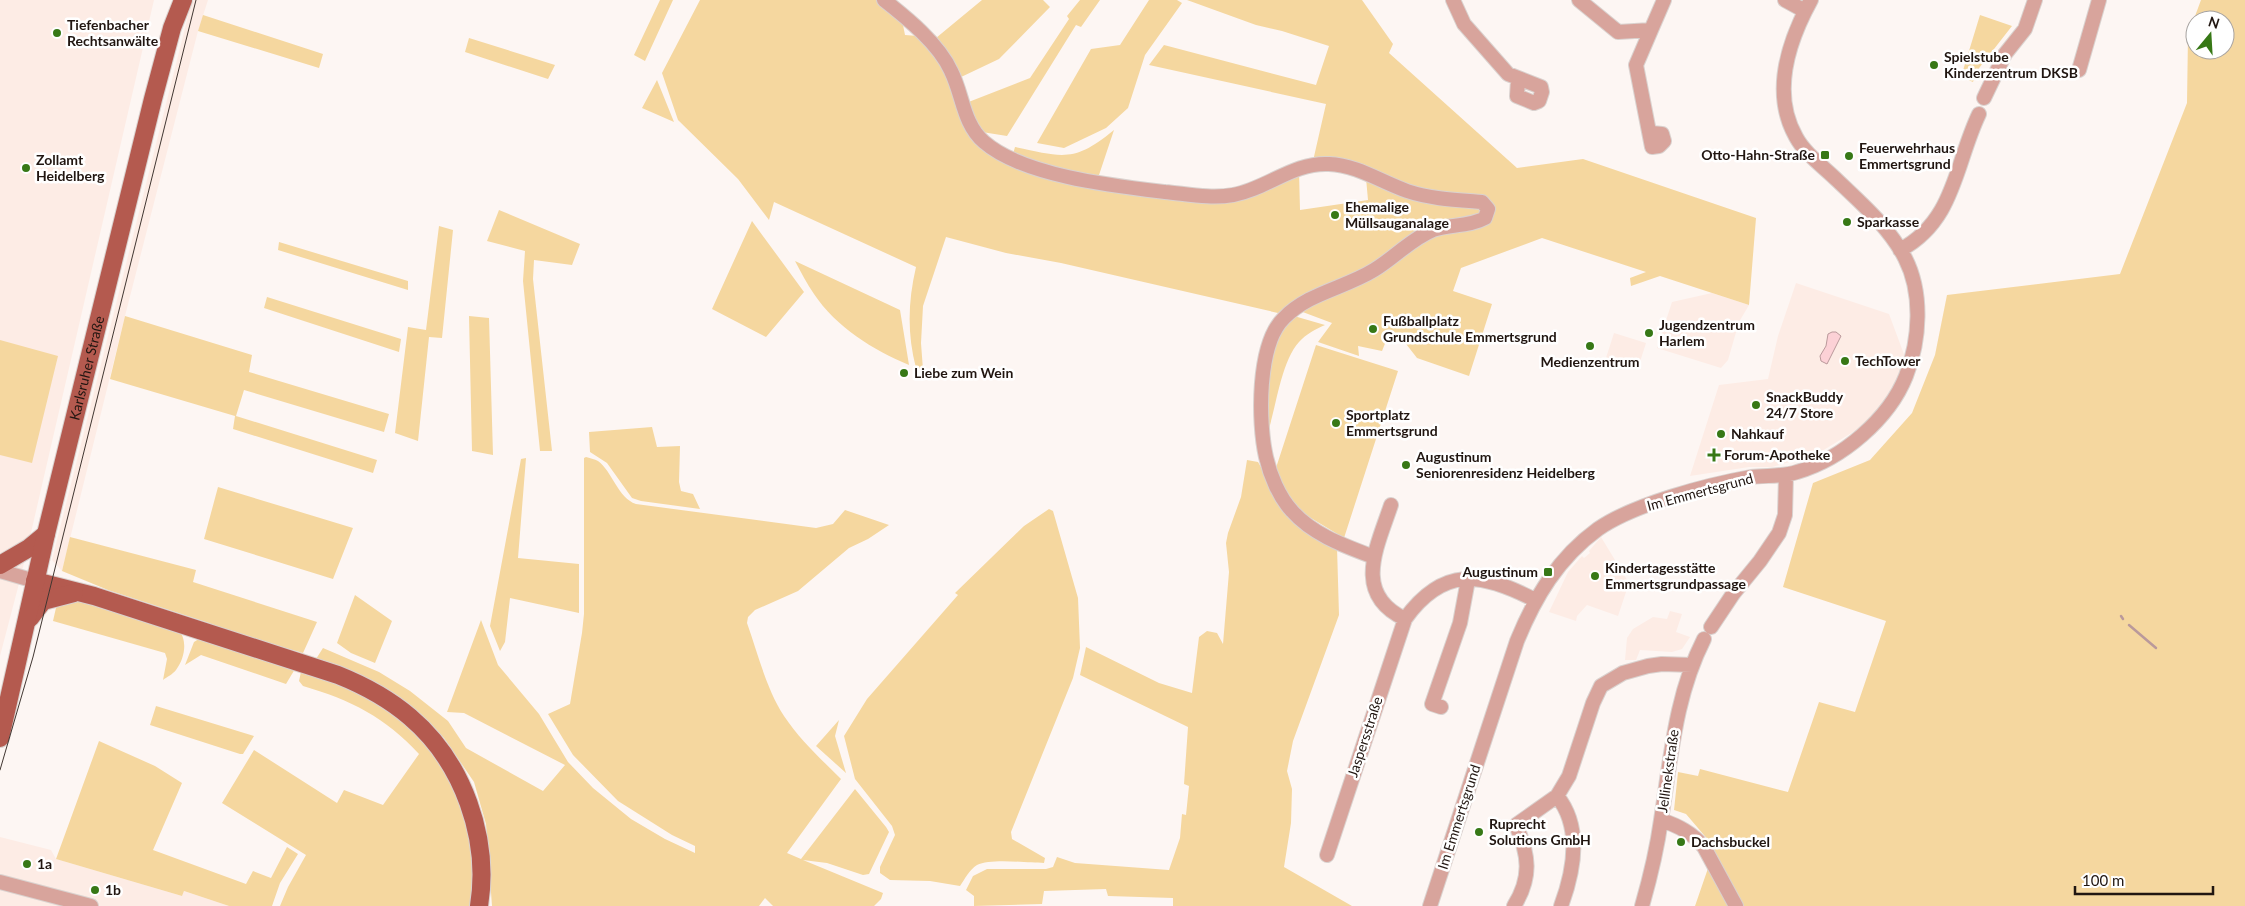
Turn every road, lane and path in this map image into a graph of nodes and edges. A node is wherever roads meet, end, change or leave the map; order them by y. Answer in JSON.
{"nodes":[{"id":1,"x":174,"y":0,"type":"edge"},
{"id":2,"x":183,"y":0,"type":"edge"},
{"id":3,"x":884,"y":0,"type":"edge"},
{"id":4,"x":1453,"y":0,"type":"edge"},
{"id":5,"x":1579,"y":0,"type":"edge"},
{"id":6,"x":1664,"y":0,"type":"edge"},
{"id":7,"x":1785,"y":0,"type":"edge"},
{"id":8,"x":2035,"y":0,"type":"edge"},
{"id":9,"x":2098,"y":0,"type":"edge"},
{"id":10,"x":1808,"y":5,"type":"edge"},
{"id":11,"x":172,"y":28,"type":"junction"},
{"id":12,"x":1651,"y":30,"type":"junction"},
{"id":13,"x":2079,"y":70,"type":"dead end"},
{"id":14,"x":1518,"y":79,"type":"dead end"},
{"id":15,"x":1984,"y":98,"type":"dead end"},
{"id":16,"x":1979,"y":114,"type":"dead end"},
{"id":17,"x":1650,"y":136,"type":"dead end"},
{"id":18,"x":1903,"y":255,"type":"junction"},
{"id":19,"x":1786,"y":475,"type":"junction"},
{"id":20,"x":1391,"y":505,"type":"dead end"},
{"id":21,"x":46,"y":534,"type":"junction"},
{"id":22,"x":1374,"y":557,"type":"junction"},
{"id":23,"x":0,"y":565,"type":"edge"},
{"id":24,"x":0,"y":571,"type":"edge"},
{"id":25,"x":1468,"y":580,"type":"junction"},
{"id":26,"x":35,"y":581,"type":"junction"},
{"id":27,"x":80,"y":592,"type":"junction"},
{"id":28,"x":1535,"y":600,"type":"junction"},
{"id":29,"x":1405,"y":619,"type":"junction"},
{"id":30,"x":26,"y":620,"type":"junction"},
{"id":31,"x":1692,"y":665,"type":"junction"},
{"id":32,"x":1441,"y":706,"type":"dead end"},
{"id":33,"x":0,"y":738,"type":"edge"},
{"id":34,"x":1557,"y":796,"type":"junction"},
{"id":35,"x":1661,"y":820,"type":"junction"},
{"id":36,"x":1326,"y":855,"type":"dead end"},
{"id":37,"x":0,"y":882,"type":"edge"},
{"id":38,"x":91,"y":906,"type":"edge"},
{"id":39,"x":479,"y":906,"type":"edge"},
{"id":40,"x":1430,"y":906,"type":"edge"},
{"id":41,"x":1514,"y":906,"type":"edge"},
{"id":42,"x":1561,"y":906,"type":"edge"},
{"id":43,"x":1642,"y":906,"type":"edge"},
{"id":44,"x":1736,"y":906,"type":"edge"}],
"edges":[{"from":1,"to":11,"type":"main road","name":"Karlsruher Straße"},
{"from":2,"to":11,"type":"main road","name":"Karlsruher Straße"},
{"from":3,"to":22,"type":"street"},
{"from":4,"to":14,"type":"street"},
{"from":5,"to":12,"type":"street"},
{"from":6,"to":12,"type":"street"},
{"from":7,"to":10,"type":"street"},
{"from":8,"to":15,"type":"street"},
{"from":9,"to":13,"type":"street"},
{"from":10,"to":18,"type":"street","name":"Im Emmertsgrund"},
{"from":11,"to":21,"type":"main road","name":"Karlsruher Straße"},
{"from":12,"to":17,"type":"street"},
{"from":16,"to":18,"type":"street"},
{"from":18,"to":19,"type":"street","name":"Im Emmertsgrund"},
{"from":19,"to":28,"type":"street","name":"Im Emmertsgrund"},
{"from":19,"to":31,"type":"street","name":"Jellinekstraße"},
{"from":20,"to":22,"type":"street"},
{"from":21,"to":23,"type":"main road"},
{"from":21,"to":26,"type":"main road","name":"Karlsruher Straße"},
{"from":22,"to":29,"type":"street"},
{"from":24,"to":26,"type":"street"},
{"from":25,"to":28,"type":"street","name":"Jaspersstraße"},
{"from":25,"to":29,"type":"street","name":"Jaspersstraße"},
{"from":25,"to":32,"type":"street"},
{"from":26,"to":27,"type":"main road"},
{"from":26,"to":30,"type":"main road","name":"Karlsruher Straße"},
{"from":27,"to":30,"type":"main road"},
{"from":27,"to":39,"type":"main road"},
{"from":28,"to":40,"type":"street","name":"Im Emmertsgrund"},
{"from":29,"to":36,"type":"street","name":"Jaspersstraße"},
{"from":30,"to":33,"type":"main road","name":"Karlsruher Straße"},
{"from":31,"to":34,"type":"street"},
{"from":31,"to":35,"type":"street","name":"Jellinekstraße"},
{"from":34,"to":41,"type":"street"},
{"from":34,"to":42,"type":"street"},
{"from":35,"to":43,"type":"street","name":"Jellinekstraße"},
{"from":35,"to":44,"type":"street"},
{"from":37,"to":38,"type":"street"}]}
